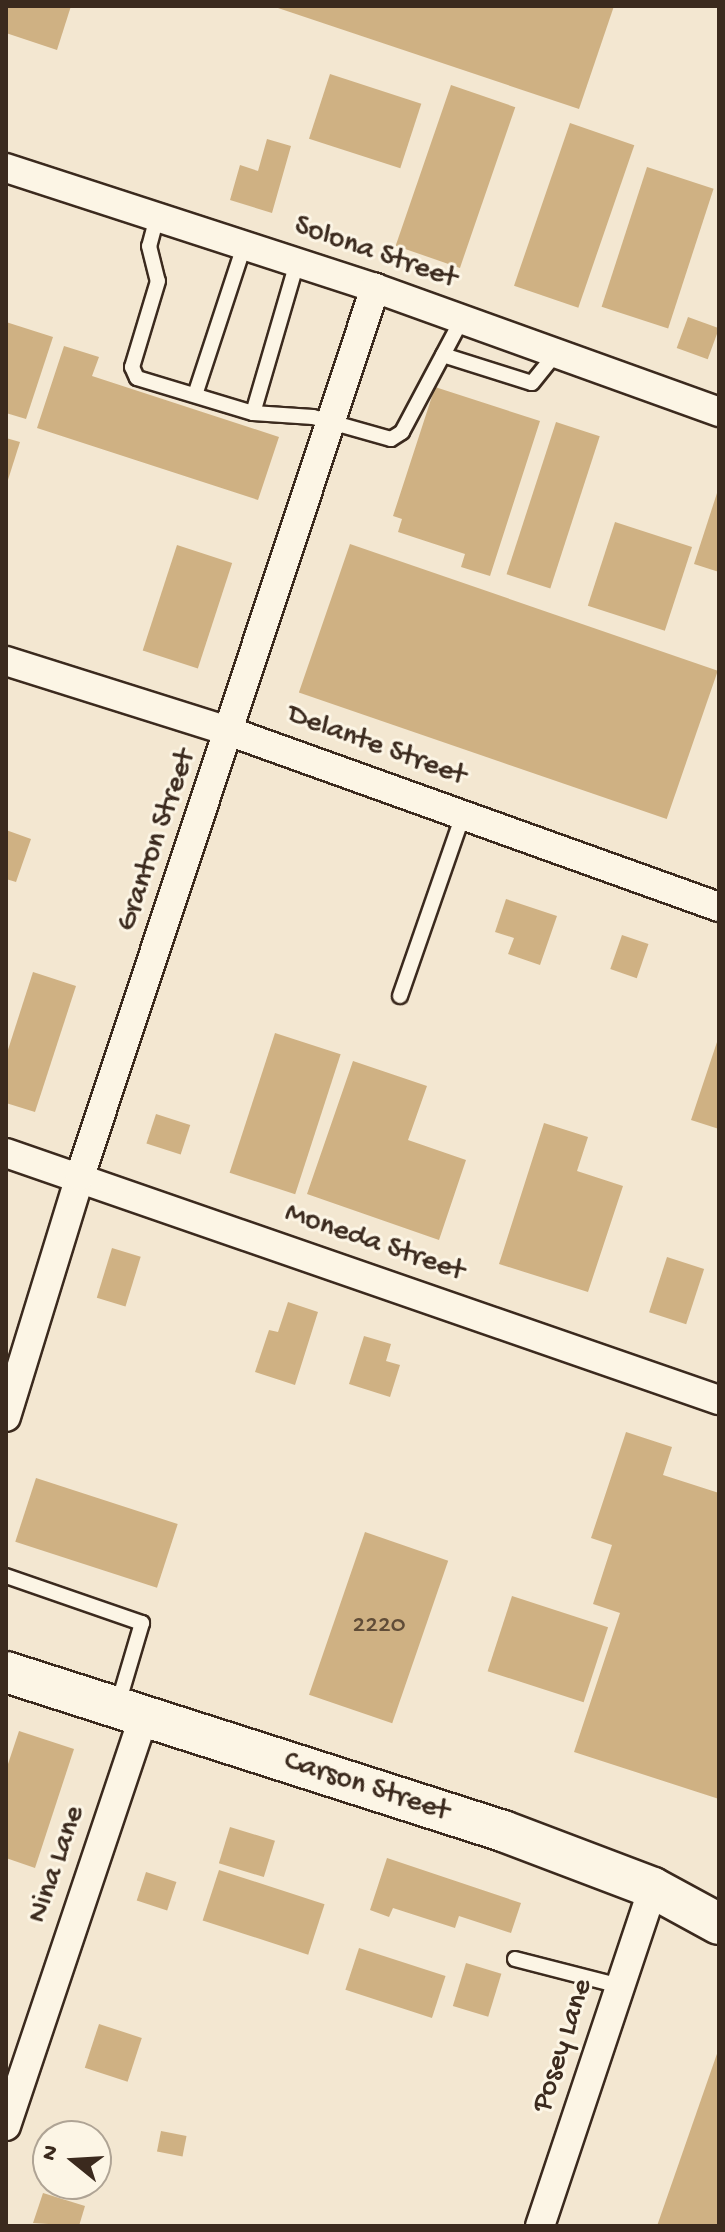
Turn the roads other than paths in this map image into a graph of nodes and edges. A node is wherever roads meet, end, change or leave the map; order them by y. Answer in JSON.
{"nodes":[{"id":1,"x":6,"y":168,"type":"edge"},
{"id":2,"x":157,"y":217,"type":"junction"},
{"id":3,"x":244,"y":246,"type":"junction"},
{"id":4,"x":297,"y":263,"type":"junction"},
{"id":5,"x":375,"y":288,"type":"junction"},
{"id":6,"x":462,"y":319,"type":"junction"},
{"id":7,"x":556,"y":353,"type":"junction"},
{"id":8,"x":443,"y":355,"type":"junction"},
{"id":9,"x":195,"y":395,"type":"junction"},
{"id":10,"x":719,"y":412,"type":"edge"},
{"id":11,"x":253,"y":413,"type":"junction"},
{"id":12,"x":331,"y":424,"type":"junction"},
{"id":13,"x":6,"y":661,"type":"edge"},
{"id":14,"x":231,"y":732,"type":"junction"},
{"id":15,"x":463,"y":815,"type":"junction"},
{"id":16,"x":719,"y":907,"type":"edge"},
{"id":17,"x":400,"y":996,"type":"dead end"},
{"id":18,"x":6,"y":1153,"type":"edge"},
{"id":19,"x":80,"y":1176,"type":"junction"},
{"id":20,"x":719,"y":1400,"type":"edge"},
{"id":21,"x":6,"y":1417,"type":"edge"},
{"id":22,"x":6,"y":1576,"type":"edge"},
{"id":23,"x":6,"y":1672,"type":"edge"},
{"id":24,"x":130,"y":1712,"type":"junction"},
{"id":25,"x":653,"y":1888,"type":"junction"},
{"id":26,"x":719,"y":1924,"type":"edge"},
{"id":27,"x":515,"y":1959,"type":"dead end"},
{"id":28,"x":620,"y":1986,"type":"junction"},
{"id":29,"x":6,"y":2126,"type":"edge"},
{"id":30,"x":540,"y":2226,"type":"edge"}],
"edges":[{"from":1,"to":2,"type":"street","name":"Solona Street"},
{"from":2,"to":3,"type":"street","name":"Solona Street"},
{"from":2,"to":9,"type":"lane"},
{"from":3,"to":4,"type":"street","name":"Solona Street"},
{"from":3,"to":9,"type":"lane"},
{"from":4,"to":5,"type":"street","name":"Solona Street"},
{"from":4,"to":11,"type":"lane"},
{"from":5,"to":6,"type":"street","name":"Solona Street"},
{"from":5,"to":12,"type":"street","name":"Granton Street"},
{"from":6,"to":7,"type":"street","name":"Solona Street"},
{"from":6,"to":8,"type":"lane"},
{"from":7,"to":8,"type":"lane"},
{"from":7,"to":10,"type":"street","name":"Solona Street"},
{"from":8,"to":12,"type":"lane"},
{"from":9,"to":11,"type":"lane"},
{"from":11,"to":12,"type":"lane"},
{"from":12,"to":14,"type":"street","name":"Granton Street"},
{"from":13,"to":14,"type":"street","name":"Delante Street"},
{"from":14,"to":15,"type":"street","name":"Delante Street"},
{"from":14,"to":19,"type":"street","name":"Granton Street"},
{"from":15,"to":16,"type":"street","name":"Delante Street"},
{"from":15,"to":17,"type":"lane"},
{"from":18,"to":19,"type":"street","name":"Moneda Street"},
{"from":19,"to":20,"type":"street","name":"Moneda Street"},
{"from":19,"to":21,"type":"street","name":"Granton Street"},
{"from":22,"to":24,"type":"lane"},
{"from":23,"to":24,"type":"street","name":"Carson Street"},
{"from":24,"to":25,"type":"street","name":"Carson Street"},
{"from":24,"to":29,"type":"street","name":"Nina Lane"},
{"from":25,"to":26,"type":"street","name":"Carson Street"},
{"from":25,"to":28,"type":"street","name":"Posey Lane"},
{"from":27,"to":28,"type":"lane"},
{"from":28,"to":30,"type":"street","name":"Posey Lane"}]}
